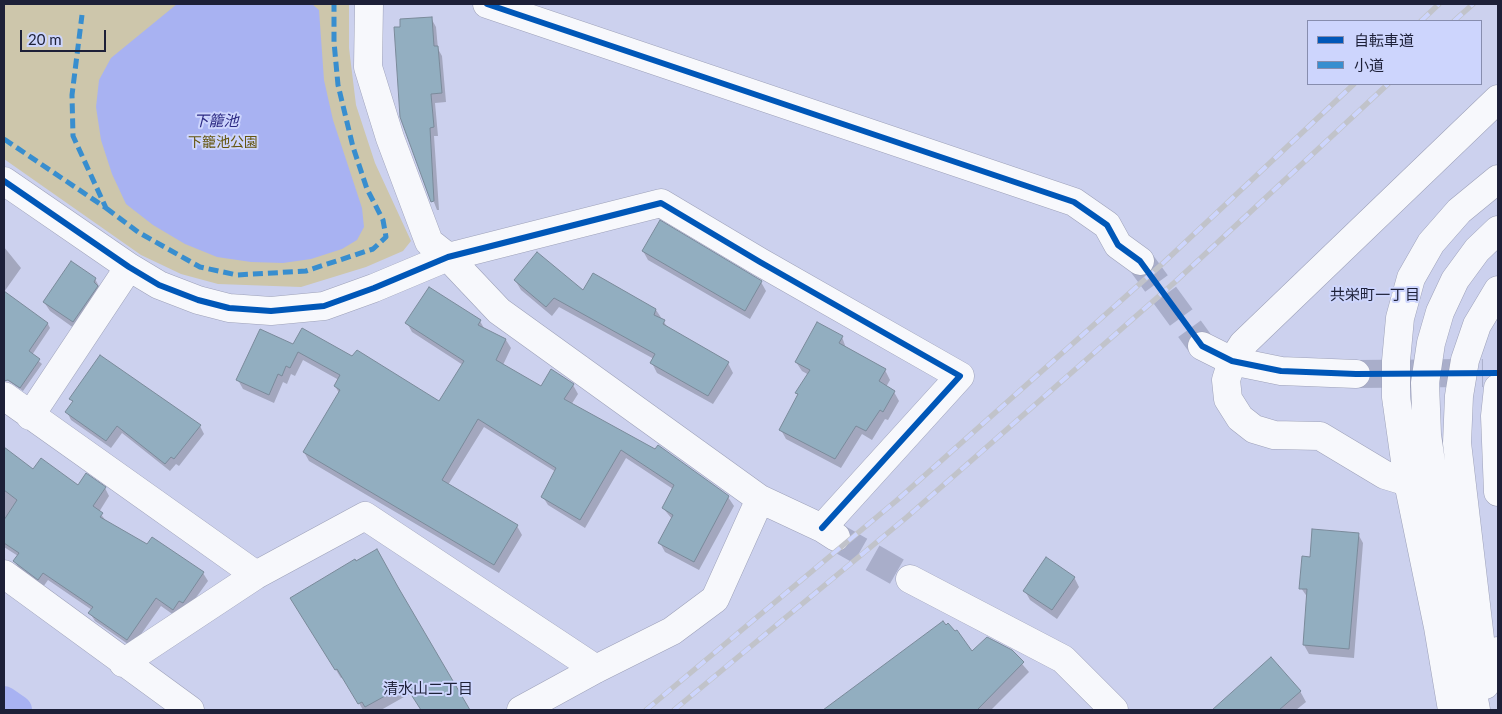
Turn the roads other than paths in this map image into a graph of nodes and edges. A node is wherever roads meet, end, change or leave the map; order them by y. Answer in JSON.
{"nodes":[{"id":1,"x":369,"y":4,"type":"edge"},
{"id":2,"x":487,"y":4,"type":"edge"},
{"id":3,"x":1498,"y":99,"type":"edge"},
{"id":4,"x":1498,"y":179,"type":"edge"},
{"id":5,"x":4,"y":181,"type":"edge"},
{"id":6,"x":1498,"y":230,"type":"edge"},
{"id":7,"x":448,"y":257,"type":"junction"},
{"id":8,"x":1140,"y":261,"type":"tunnel mouth"},
{"id":9,"x":129,"y":267,"type":"junction"},
{"id":10,"x":1498,"y":290,"type":"edge"},
{"id":11,"x":1202,"y":346,"type":"tunnel mouth"},
{"id":12,"x":1232,"y":361,"type":"junction"},
{"id":13,"x":1356,"y":374,"type":"tunnel mouth"},
{"id":14,"x":1493,"y":378,"type":"edge"},
{"id":15,"x":4,"y":396,"type":"edge"},
{"id":16,"x":30,"y":416,"type":"junction"},
{"id":17,"x":1408,"y":482,"type":"junction"},
{"id":18,"x":1498,"y":492,"type":"edge"},
{"id":19,"x":760,"y":499,"type":"junction"},
{"id":20,"x":4,"y":574,"type":"edge"},
{"id":21,"x":256,"y":575,"type":"junction"},
{"id":22,"x":910,"y":579,"type":"tunnel mouth"},
{"id":23,"x":1498,"y":651,"type":"edge"},
{"id":24,"x":123,"y":663,"type":"junction"},
{"id":25,"x":596,"y":669,"type":"junction"},
{"id":26,"x":1486,"y":698,"type":"edge"},
{"id":27,"x":190,"y":710,"type":"edge"},
{"id":28,"x":521,"y":710,"type":"edge"},
{"id":29,"x":1114,"y":710,"type":"edge"},
{"id":30,"x":1452,"y":710,"type":"edge"},
{"id":31,"x":1476,"y":710,"type":"edge"}],
"edges":[{"from":1,"to":7,"type":"main road"},
{"from":2,"to":8,"type":"main road"},
{"from":3,"to":12,"type":"main road"},
{"from":4,"to":17,"type":"main road"},
{"from":5,"to":9,"type":"main road"},
{"from":6,"to":31,"type":"main road"},
{"from":7,"to":9,"type":"main road"},
{"from":7,"to":19,"type":"main road"},
{"from":7,"to":19,"type":"main road"},
{"from":9,"to":16,"type":"main road"},
{"from":10,"to":26,"type":"main road"},
{"from":11,"to":12,"type":"main road"},
{"from":12,"to":13,"type":"main road"},
{"from":12,"to":17,"type":"main road"},
{"from":14,"to":18,"type":"main road"},
{"from":15,"to":16,"type":"main road"},
{"from":16,"to":21,"type":"main road"},
{"from":17,"to":30,"type":"main road"},
{"from":19,"to":25,"type":"main road"},
{"from":20,"to":24,"type":"main road"},
{"from":21,"to":24,"type":"main road"},
{"from":21,"to":25,"type":"main road"},
{"from":22,"to":29,"type":"main road"},
{"from":23,"to":26,"type":"main road"},
{"from":24,"to":27,"type":"main road"},
{"from":25,"to":28,"type":"main road"}]}
